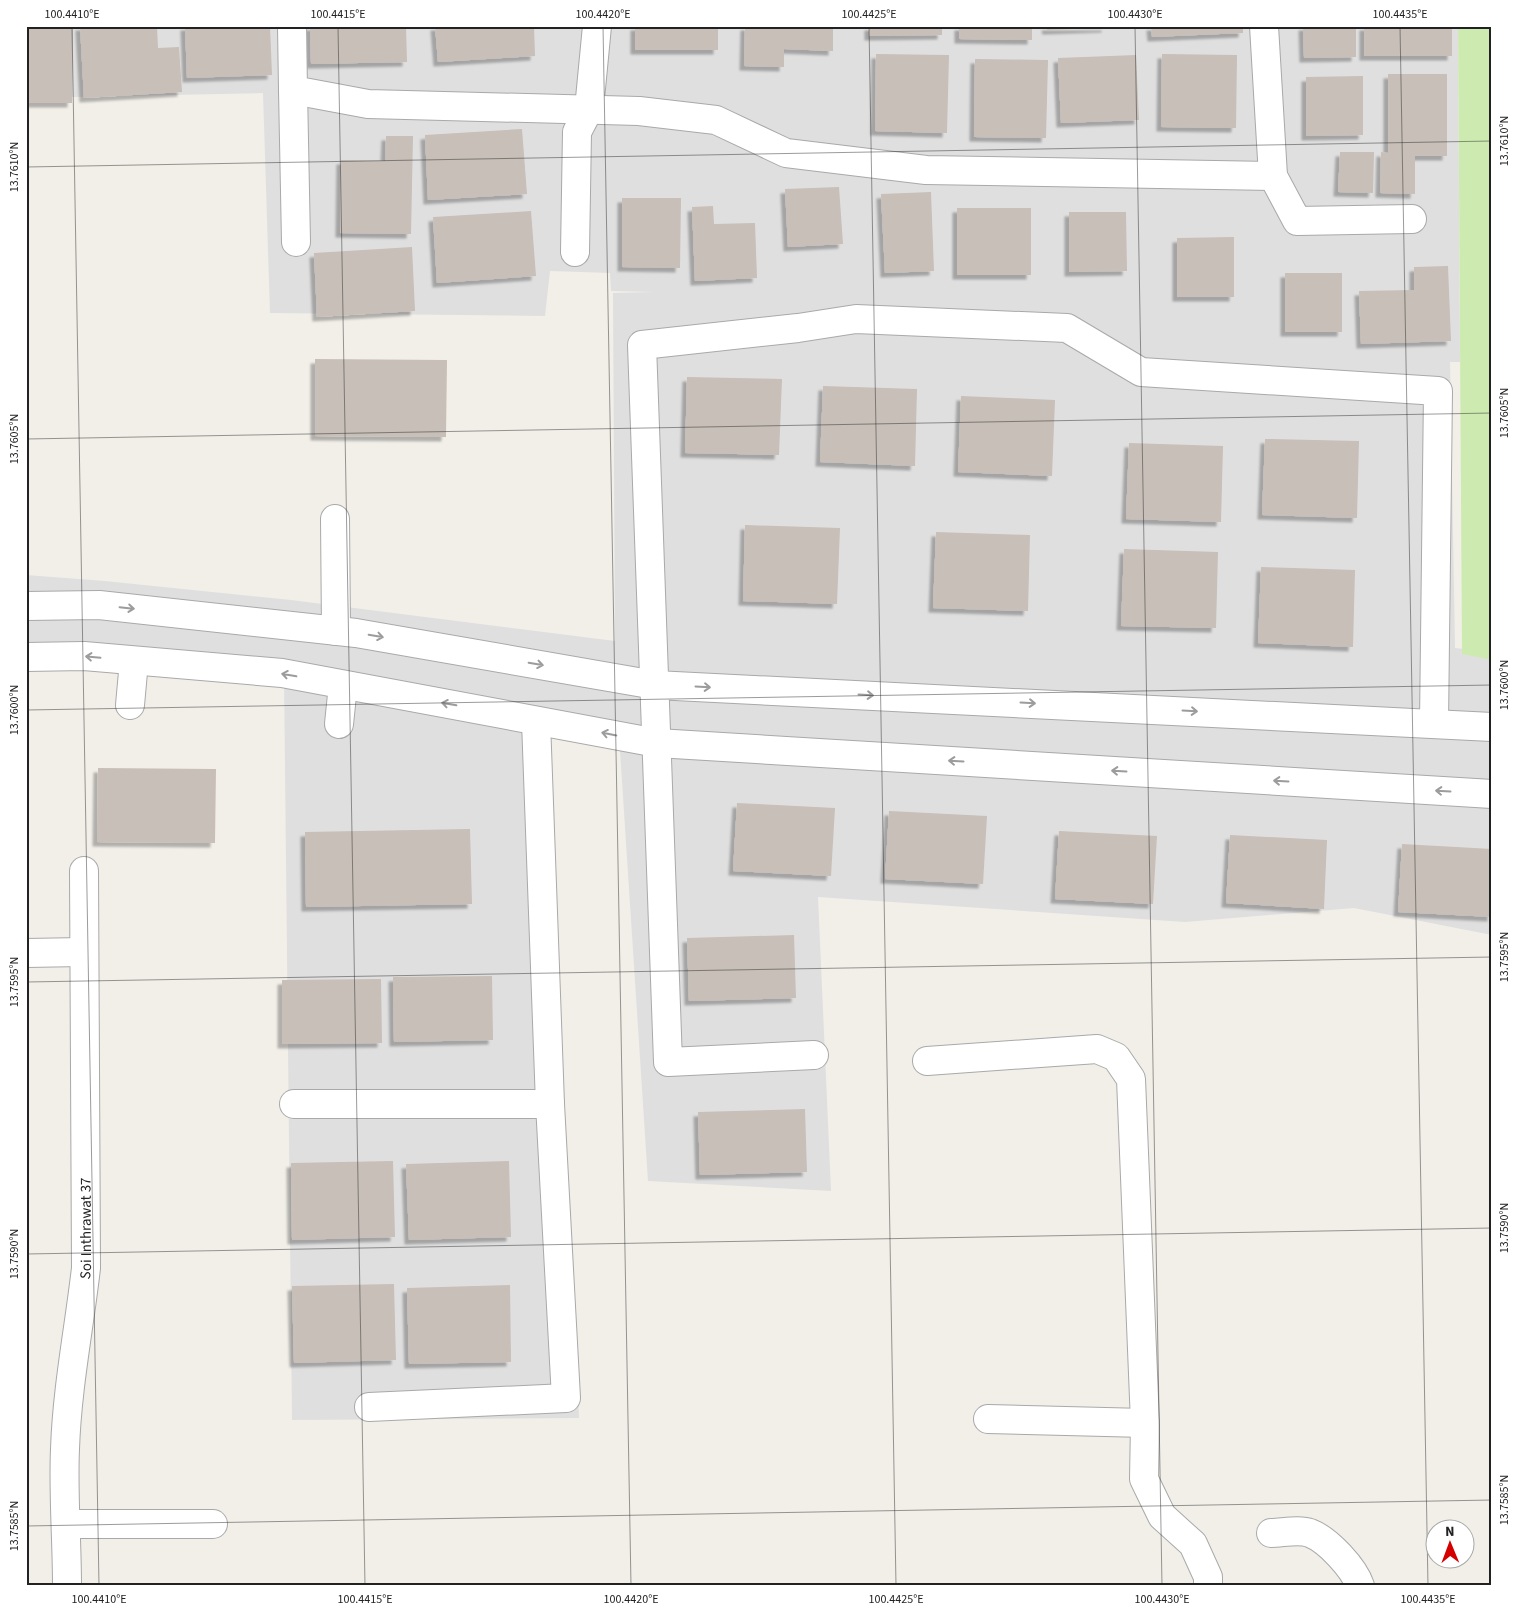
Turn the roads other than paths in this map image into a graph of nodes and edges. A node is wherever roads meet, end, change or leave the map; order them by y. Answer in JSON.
{"nodes":[{"id":1,"x":292,"y":26,"type":"edge"},
{"id":2,"x":597,"y":26,"type":"edge"},
{"id":3,"x":1264,"y":26,"type":"edge"},
{"id":4,"x":293,"y":90,"type":"junction"},
{"id":5,"x":589,"y":109,"type":"junction"},
{"id":6,"x":1273,"y":176,"type":"junction"},
{"id":7,"x":1412,"y":219,"type":"dead end"},
{"id":8,"x":296,"y":242,"type":"dead end"},
{"id":9,"x":576,"y":252,"type":"dead end"},
{"id":10,"x":335,"y":519,"type":"dead end"},
{"id":11,"x":26,"y":606,"type":"edge"},
{"id":12,"x":336,"y":631,"type":"junction"},
{"id":13,"x":26,"y":657,"type":"edge"},
{"id":14,"x":134,"y":661,"type":"junction"},
{"id":15,"x":343,"y":685,"type":"junction"},
{"id":16,"x":655,"y":685,"type":"junction"},
{"id":17,"x":130,"y":705,"type":"dead end"},
{"id":18,"x":536,"y":721,"type":"junction"},
{"id":19,"x":1434,"y":723,"type":"junction"},
{"id":20,"x":339,"y":724,"type":"dead end"},
{"id":21,"x":1492,"y":727,"type":"edge"},
{"id":22,"x":657,"y":743,"type":"junction"},
{"id":23,"x":1492,"y":794,"type":"edge"},
{"id":24,"x":84,"y":871,"type":"dead end"},
{"id":25,"x":83,"y":952,"type":"junction"},
{"id":26,"x":26,"y":953,"type":"edge"},
{"id":27,"x":814,"y":1056,"type":"dead end"},
{"id":28,"x":927,"y":1061,"type":"dead end"},
{"id":29,"x":294,"y":1104,"type":"dead end"},
{"id":30,"x":550,"y":1104,"type":"junction"},
{"id":31,"x":369,"y":1407,"type":"dead end"},
{"id":32,"x":988,"y":1419,"type":"dead end"},
{"id":33,"x":1145,"y":1423,"type":"junction"},
{"id":34,"x":67,"y":1524,"type":"junction"},
{"id":35,"x":213,"y":1524,"type":"dead end"},
{"id":36,"x":1270,"y":1533,"type":"dead end"},
{"id":37,"x":67,"y":1586,"type":"edge"},
{"id":38,"x":1208,"y":1586,"type":"edge"},
{"id":39,"x":1360,"y":1586,"type":"edge"}],
"edges":[{"from":1,"to":4,"type":"street"},
{"from":2,"to":5,"type":"street"},
{"from":3,"to":6,"type":"street"},
{"from":4,"to":5,"type":"street"},
{"from":4,"to":8,"type":"street"},
{"from":5,"to":6,"type":"street"},
{"from":5,"to":9,"type":"street"},
{"from":6,"to":7,"type":"street"},
{"from":10,"to":12,"type":"street"},
{"from":11,"to":12,"type":"street","one_way":true},
{"from":12,"to":16,"type":"street","one_way":true},
{"from":14,"to":13,"type":"street","one_way":true},
{"from":15,"to":14,"type":"street","one_way":true},
{"from":14,"to":17,"type":"street"},
{"from":18,"to":15,"type":"street","one_way":true},
{"from":15,"to":20,"type":"street"},
{"from":16,"to":19,"type":"street","one_way":true},
{"from":16,"to":19,"type":"street"},
{"from":16,"to":22,"type":"street"},
{"from":22,"to":18,"type":"street","one_way":true},
{"from":18,"to":30,"type":"street"},
{"from":19,"to":21,"type":"street"},
{"from":23,"to":22,"type":"street","one_way":true},
{"from":22,"to":27,"type":"street"},
{"from":24,"to":25,"type":"street","name":"Soi Inthrawat 37"},
{"from":25,"to":26,"type":"street"},
{"from":25,"to":34,"type":"street","name":"Soi Inthrawat 37"},
{"from":28,"to":33,"type":"street"},
{"from":29,"to":30,"type":"street"},
{"from":30,"to":31,"type":"street"},
{"from":32,"to":33,"type":"street"},
{"from":33,"to":38,"type":"street"},
{"from":34,"to":35,"type":"street"},
{"from":34,"to":37,"type":"street","name":"Soi Inthrawat 37"},
{"from":36,"to":39,"type":"street"}]}
